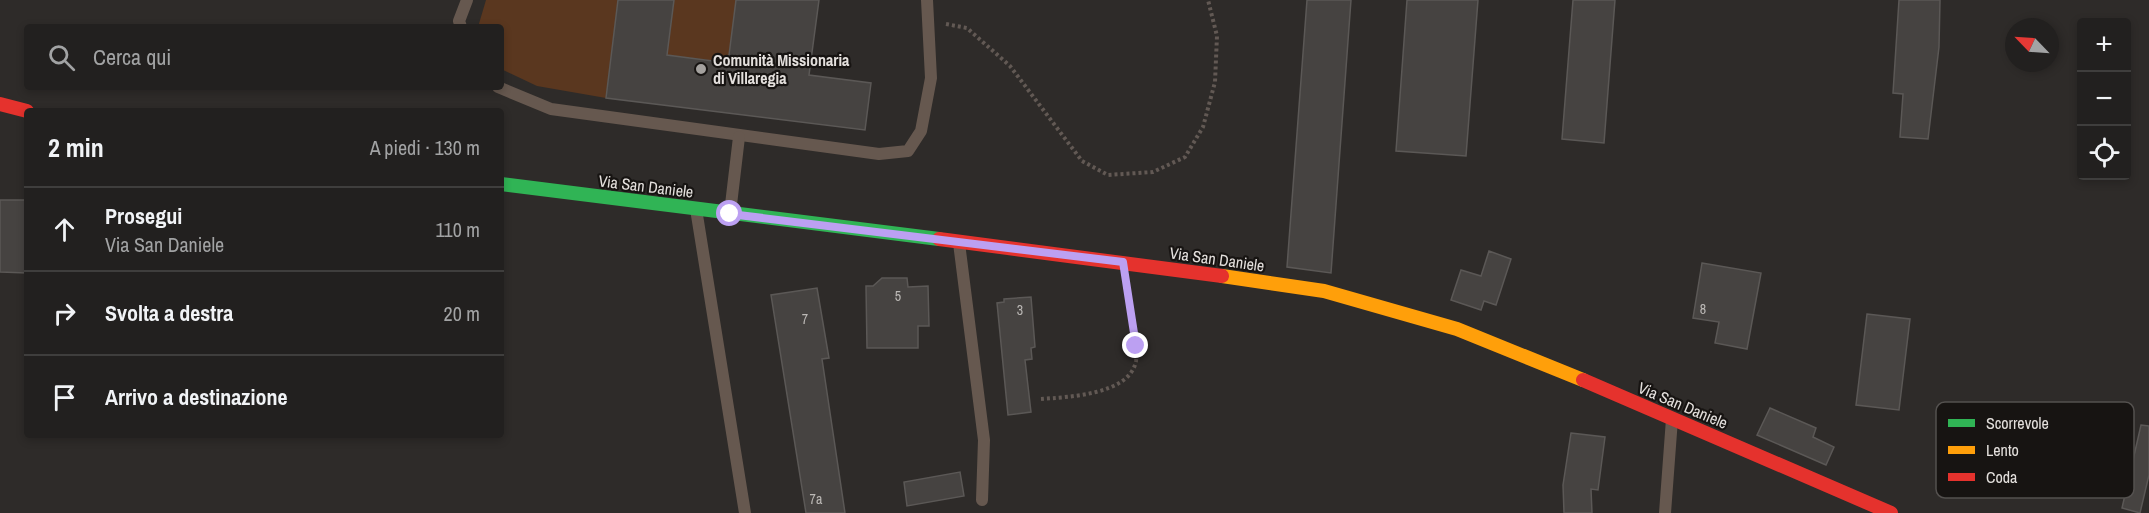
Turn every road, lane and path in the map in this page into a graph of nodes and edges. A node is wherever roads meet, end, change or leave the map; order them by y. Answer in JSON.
{"nodes":[{"id":1,"x":466,"y":0,"type":"edge"},
{"id":2,"x":927,"y":0,"type":"edge"},
{"id":3,"x":1208,"y":0,"type":"edge"},
{"id":4,"x":930,"y":20,"type":"junction"},
{"id":5,"x":460,"y":24,"type":"edge"},
{"id":6,"x":504,"y":89,"type":"edge"},
{"id":7,"x":0,"y":104,"type":"edge"},
{"id":8,"x":24,"y":110,"type":"edge"},
{"id":9,"x":740,"y":137,"type":"junction"},
{"id":10,"x":504,"y":184,"type":"edge"},
{"id":11,"x":696,"y":209,"type":"junction"},
{"id":12,"x":730,"y":214,"type":"junction"},
{"id":13,"x":958,"y":242,"type":"junction"},
{"id":14,"x":1123,"y":262,"type":"junction"},
{"id":15,"x":1041,"y":399,"type":"dead end"},
{"id":16,"x":1672,"y":418,"type":"junction"},
{"id":17,"x":982,"y":500,"type":"dead end"},
{"id":18,"x":745,"y":513,"type":"edge"},
{"id":19,"x":1665,"y":513,"type":"edge"},
{"id":20,"x":1891,"y":513,"type":"edge"}],
"edges":[{"from":1,"to":5,"type":"lane"},
{"from":2,"to":4,"type":"lane"},
{"from":3,"to":4,"type":"path"},
{"from":4,"to":9,"type":"lane"},
{"from":6,"to":9,"type":"lane"},
{"from":7,"to":8,"type":"street"},
{"from":9,"to":12,"type":"lane"},
{"from":10,"to":11,"type":"street","name":"Via San Daniele"},
{"from":11,"to":12,"type":"street","name":"Via San Daniele"},
{"from":11,"to":18,"type":"lane"},
{"from":12,"to":13,"type":"street","name":"Via San Daniele"},
{"from":13,"to":14,"type":"street","name":"Via San Daniele"},
{"from":13,"to":17,"type":"lane"},
{"from":14,"to":15,"type":"path"},
{"from":14,"to":16,"type":"street","name":"Via San Daniele"},
{"from":16,"to":19,"type":"lane"},
{"from":16,"to":20,"type":"street","name":"Via San Daniele"}]}
